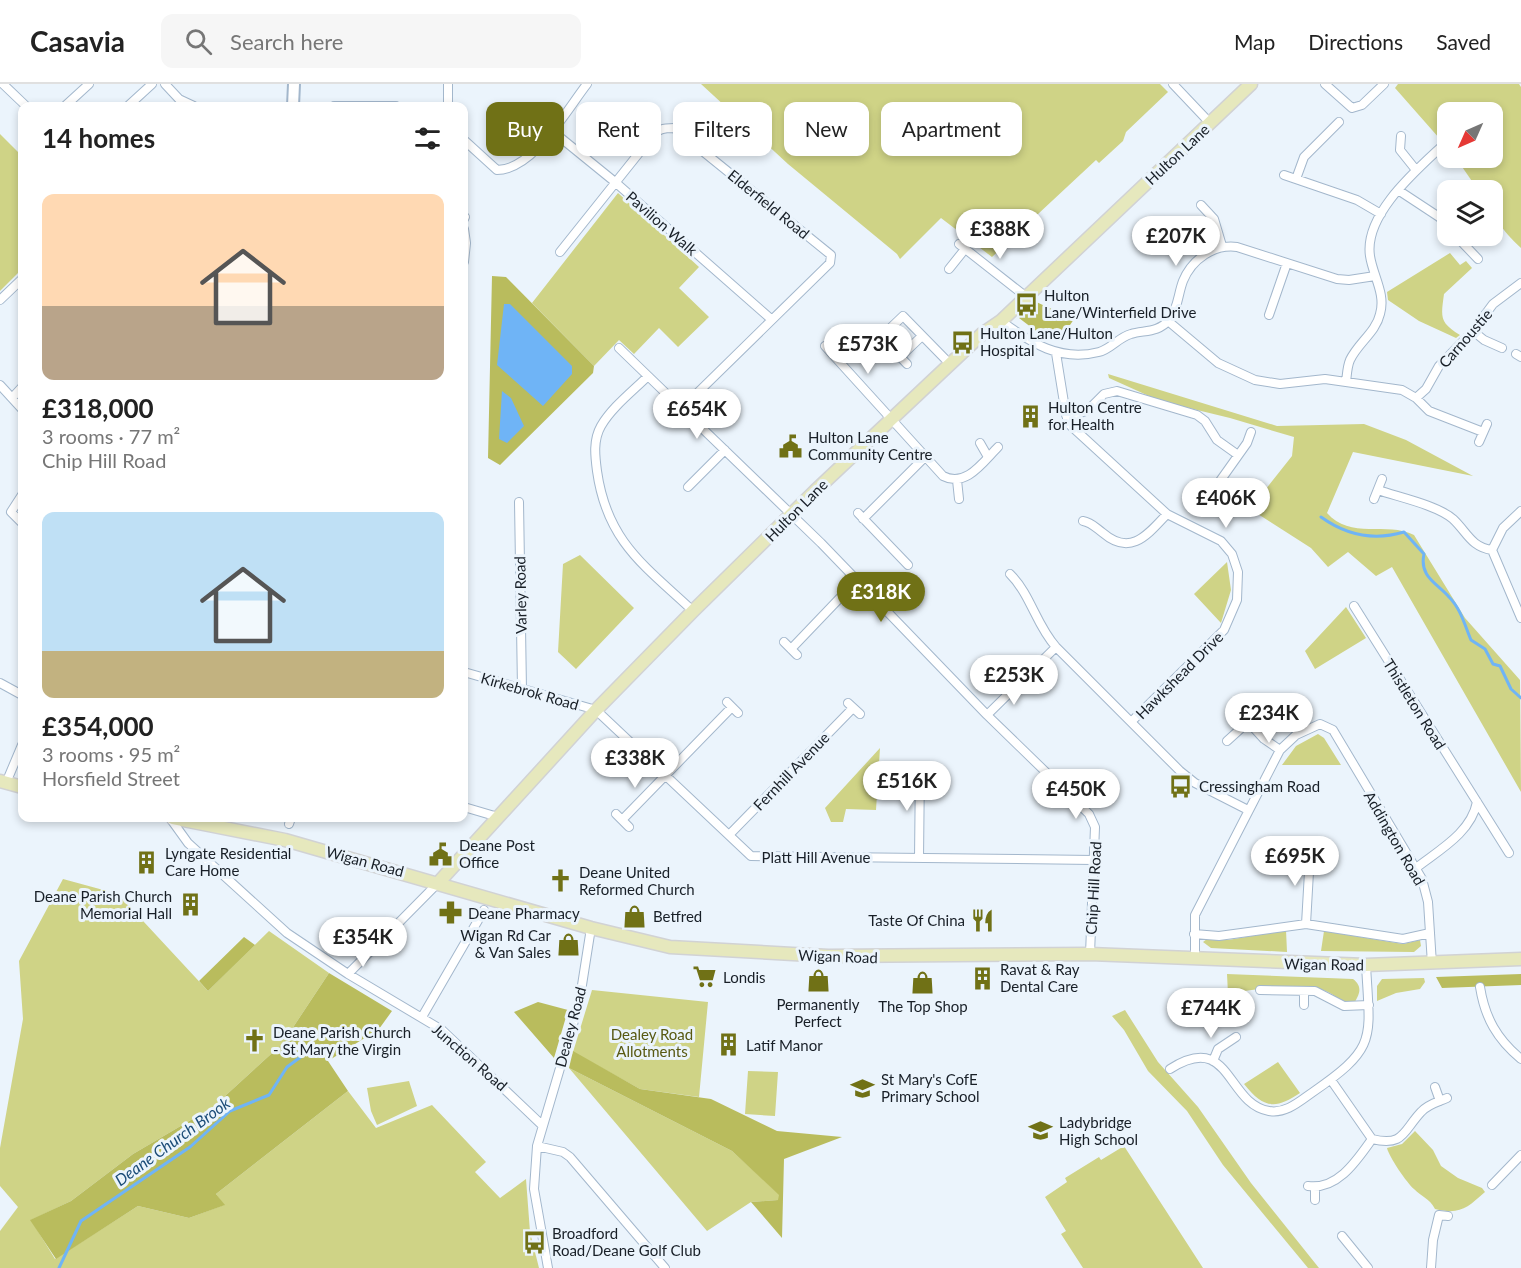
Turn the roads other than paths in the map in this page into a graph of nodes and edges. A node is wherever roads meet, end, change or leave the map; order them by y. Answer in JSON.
{"nodes":[{"id":1,"x":3,"y":84,"type":"edge"},
{"id":2,"x":89,"y":84,"type":"edge"},
{"id":3,"x":152,"y":84,"type":"edge"},
{"id":4,"x":165,"y":84,"type":"edge"},
{"id":5,"x":294,"y":84,"type":"edge"},
{"id":6,"x":448,"y":84,"type":"edge"},
{"id":7,"x":587,"y":84,"type":"edge"},
{"id":8,"x":1173,"y":84,"type":"edge"},
{"id":9,"x":1251,"y":84,"type":"edge"},
{"id":10,"x":1325,"y":84,"type":"edge"},
{"id":11,"x":1384,"y":84,"type":"edge"},
{"id":12,"x":22,"y":102,"type":"edge"},
{"id":13,"x":69,"y":102,"type":"edge"},
{"id":14,"x":132,"y":102,"type":"edge"},
{"id":15,"x":185,"y":102,"type":"edge"},
{"id":16,"x":293,"y":102,"type":"edge"},
{"id":17,"x":448,"y":102,"type":"edge"},
{"id":18,"x":564,"y":113,"type":"edge"},
{"id":19,"x":1339,"y":122,"type":"dead end"},
{"id":20,"x":1210,"y":123,"type":"junction"},
{"id":21,"x":564,"y":141,"type":"edge"},
{"id":22,"x":1398,"y":142,"type":"dead end"},
{"id":23,"x":468,"y":144,"type":"edge"},
{"id":24,"x":1437,"y":151,"type":"edge"},
{"id":25,"x":530,"y":156,"type":"edge"},
{"id":26,"x":1416,"y":170,"type":"junction"},
{"id":27,"x":1284,"y":175,"type":"dead end"},
{"id":28,"x":1296,"y":179,"type":"junction"},
{"id":29,"x":615,"y":182,"type":"junction"},
{"id":30,"x":1398,"y":190,"type":"junction"},
{"id":31,"x":1201,"y":205,"type":"dead end"},
{"id":32,"x":1381,"y":214,"type":"junction"},
{"id":33,"x":1437,"y":216,"type":"edge"},
{"id":34,"x":1222,"y":246,"type":"junction"},
{"id":35,"x":1466,"y":246,"type":"edge"},
{"id":36,"x":1469,"y":249,"type":"junction"},
{"id":37,"x":560,"y":252,"type":"dead end"},
{"id":38,"x":1462,"y":256,"type":"dead end"},
{"id":39,"x":1478,"y":259,"type":"dead end"},
{"id":40,"x":1287,"y":263,"type":"junction"},
{"id":41,"x":949,"y":269,"type":"dead end"},
{"id":42,"x":1375,"y":276,"type":"junction"},
{"id":43,"x":18,"y":283,"type":"edge"},
{"id":44,"x":1521,"y":284,"type":"edge"},
{"id":45,"x":1025,"y":297,"type":"junction"},
{"id":46,"x":0,"y":300,"type":"edge"},
{"id":47,"x":1274,"y":301,"type":"junction"},
{"id":48,"x":1283,"y":304,"type":"dead end"},
{"id":49,"x":1269,"y":315,"type":"dead end"},
{"id":50,"x":771,"y":319,"type":"junction"},
{"id":51,"x":1001,"y":321,"type":"junction"},
{"id":52,"x":1168,"y":321,"type":"junction"},
{"id":53,"x":1473,"y":331,"type":"junction"},
{"id":54,"x":922,"y":336,"type":"junction"},
{"id":55,"x":825,"y":346,"type":"dead end"},
{"id":56,"x":619,"y":348,"type":"dead end"},
{"id":57,"x":1502,"y":348,"type":"dead end"},
{"id":58,"x":1056,"y":353,"type":"junction"},
{"id":59,"x":900,"y":357,"type":"junction"},
{"id":60,"x":907,"y":364,"type":"dead end"},
{"id":61,"x":950,"y":364,"type":"junction"},
{"id":62,"x":648,"y":376,"type":"junction"},
{"id":63,"x":1346,"y":382,"type":"junction"},
{"id":64,"x":0,"y":385,"type":"edge"},
{"id":65,"x":18,"y":391,"type":"edge"},
{"id":66,"x":12,"y":398,"type":"junction"},
{"id":67,"x":1416,"y":398,"type":"junction"},
{"id":68,"x":18,"y":405,"type":"edge"},
{"id":69,"x":682,"y":408,"type":"junction"},
{"id":70,"x":1067,"y":418,"type":"junction"},
{"id":71,"x":892,"y":422,"type":"junction"},
{"id":72,"x":1487,"y":424,"type":"dead end"},
{"id":73,"x":1251,"y":432,"type":"dead end"},
{"id":74,"x":1483,"y":432,"type":"junction"},
{"id":75,"x":1479,"y":442,"type":"dead end"},
{"id":76,"x":980,"y":443,"type":"dead end"},
{"id":77,"x":998,"y":447,"type":"dead end"},
{"id":78,"x":725,"y":450,"type":"junction"},
{"id":79,"x":1238,"y":455,"type":"junction"},
{"id":80,"x":988,"y":457,"type":"junction"},
{"id":81,"x":924,"y":458,"type":"junction"},
{"id":82,"x":1382,"y":479,"type":"dead end"},
{"id":83,"x":957,"y":480,"type":"junction"},
{"id":84,"x":1220,"y":481,"type":"dead end"},
{"id":85,"x":688,"y":487,"type":"dead end"},
{"id":86,"x":1378,"y":490,"type":"junction"},
{"id":87,"x":959,"y":499,"type":"dead end"},
{"id":88,"x":1374,"y":499,"type":"dead end"},
{"id":89,"x":18,"y":501,"type":"edge"},
{"id":90,"x":519,"y":502,"type":"dead end"},
{"id":91,"x":1521,"y":511,"type":"edge"},
{"id":92,"x":1167,"y":514,"type":"junction"},
{"id":93,"x":792,"y":515,"type":"junction"},
{"id":94,"x":18,"y":519,"type":"edge"},
{"id":95,"x":1083,"y":521,"type":"dead end"},
{"id":96,"x":1492,"y":550,"type":"junction"},
{"id":97,"x":909,"y":565,"type":"dead end"},
{"id":98,"x":1010,"y":574,"type":"dead end"},
{"id":99,"x":857,"y":580,"type":"junction"},
{"id":100,"x":1354,"y":606,"type":"dead end"},
{"id":101,"x":693,"y":611,"type":"junction"},
{"id":102,"x":1521,"y":618,"type":"edge"},
{"id":103,"x":784,"y":642,"type":"dead end"},
{"id":104,"x":1056,"y":647,"type":"junction"},
{"id":105,"x":468,"y":673,"type":"edge"},
{"id":106,"x":0,"y":683,"type":"edge"},
{"id":107,"x":522,"y":689,"type":"junction"},
{"id":108,"x":18,"y":693,"type":"edge"},
{"id":109,"x":596,"y":710,"type":"junction"},
{"id":110,"x":738,"y":713,"type":"dead end"},
{"id":111,"x":860,"y":714,"type":"dead end"},
{"id":112,"x":1241,"y":714,"type":"dead end"},
{"id":113,"x":987,"y":715,"type":"junction"},
{"id":114,"x":1132,"y":722,"type":"junction"},
{"id":115,"x":1248,"y":722,"type":"junction"},
{"id":116,"x":1227,"y":741,"type":"dead end"},
{"id":117,"x":1280,"y":750,"type":"junction"},
{"id":118,"x":18,"y":753,"type":"edge"},
{"id":119,"x":920,"y":767,"type":"dead end"},
{"id":120,"x":666,"y":775,"type":"junction"},
{"id":121,"x":3,"y":782,"type":"edge"},
{"id":122,"x":18,"y":786,"type":"edge"},
{"id":123,"x":1477,"y":802,"type":"junction"},
{"id":124,"x":468,"y":808,"type":"edge"},
{"id":125,"x":1248,"y":810,"type":"junction"},
{"id":126,"x":498,"y":817,"type":"junction"},
{"id":127,"x":173,"y":822,"type":"edge"},
{"id":128,"x":213,"y":822,"type":"edge"},
{"id":129,"x":629,"y":827,"type":"dead end"},
{"id":130,"x":729,"y":835,"type":"junction"},
{"id":131,"x":1509,"y":852,"type":"dead end"},
{"id":132,"x":919,"y":858,"type":"junction"},
{"id":133,"x":1094,"y":860,"type":"junction"},
{"id":134,"x":1316,"y":865,"type":"dead end"},
{"id":135,"x":1416,"y":868,"type":"junction"},
{"id":136,"x":439,"y":882,"type":"junction"},
{"id":137,"x":484,"y":910,"type":"dead end"},
{"id":138,"x":1306,"y":924,"type":"junction"},
{"id":139,"x":591,"y":928,"type":"junction"},
{"id":140,"x":1430,"y":933,"type":"junction"},
{"id":141,"x":470,"y":934,"type":"junction"},
{"id":142,"x":1194,"y":934,"type":"junction"},
{"id":143,"x":478,"y":939,"type":"dead end"},
{"id":144,"x":1090,"y":954,"type":"junction"},
{"id":145,"x":1195,"y":958,"type":"junction"},
{"id":146,"x":1521,"y":959,"type":"edge"},
{"id":147,"x":1432,"y":964,"type":"junction"},
{"id":148,"x":1366,"y":965,"type":"junction"},
{"id":149,"x":348,"y":974,"type":"junction"},
{"id":150,"x":1480,"y":987,"type":"dead end"},
{"id":151,"x":1260,"y":990,"type":"dead end"},
{"id":152,"x":1304,"y":991,"type":"junction"},
{"id":153,"x":1304,"y":1005,"type":"dead end"},
{"id":154,"x":1369,"y":1005,"type":"junction"},
{"id":155,"x":422,"y":1017,"type":"junction"},
{"id":156,"x":1236,"y":1037,"type":"dead end"},
{"id":157,"x":1218,"y":1038,"type":"dead end"},
{"id":158,"x":1224,"y":1046,"type":"junction"},
{"id":159,"x":1521,"y":1059,"type":"edge"},
{"id":160,"x":1213,"y":1061,"type":"junction"},
{"id":161,"x":1170,"y":1070,"type":"dead end"},
{"id":162,"x":1331,"y":1080,"type":"junction"},
{"id":163,"x":1435,"y":1087,"type":"dead end"},
{"id":164,"x":542,"y":1125,"type":"junction"},
{"id":165,"x":1372,"y":1139,"type":"junction"},
{"id":166,"x":537,"y":1146,"type":"junction"},
{"id":167,"x":1521,"y":1155,"type":"edge"},
{"id":168,"x":1492,"y":1185,"type":"dead end"},
{"id":169,"x":1315,"y":1200,"type":"dead end"},
{"id":170,"x":1448,"y":1216,"type":"dead end"},
{"id":171,"x":1342,"y":1236,"type":"dead end"},
{"id":172,"x":548,"y":1268,"type":"edge"},
{"id":173,"x":665,"y":1268,"type":"edge"},
{"id":174,"x":1368,"y":1268,"type":"edge"},
{"id":175,"x":1431,"y":1268,"type":"edge"}],
"edges":[{"from":1,"to":12,"type":"street"},
{"from":2,"to":13,"type":"street"},
{"from":3,"to":14,"type":"street"},
{"from":4,"to":15,"type":"street"},
{"from":5,"to":16,"type":"street"},
{"from":6,"to":17,"type":"street"},
{"from":7,"to":18,"type":"street"},
{"from":8,"to":20,"type":"street"},
{"from":9,"to":20,"type":"main road","name":"Hulton Lane"},
{"from":10,"to":11,"type":"street"},
{"from":19,"to":28,"type":"street"},
{"from":20,"to":45,"type":"main road","name":"Hulton Lane"},
{"from":21,"to":29,"type":"street","name":"Pavilion Walk"},
{"from":22,"to":26,"type":"street"},
{"from":23,"to":25,"type":"street"},
{"from":24,"to":26,"type":"street"},
{"from":26,"to":30,"type":"street"},
{"from":27,"to":28,"type":"street"},
{"from":28,"to":32,"type":"street"},
{"from":29,"to":37,"type":"street","name":"Elderfield Road"},
{"from":29,"to":50,"type":"street","name":"Pavilion Walk"},
{"from":29,"to":50,"type":"street","name":"Elderfield Road"},
{"from":30,"to":32,"type":"street"},
{"from":30,"to":33,"type":"street"},
{"from":31,"to":34,"type":"street"},
{"from":32,"to":42,"type":"street"},
{"from":34,"to":40,"type":"street"},
{"from":34,"to":52,"type":"street"},
{"from":35,"to":36,"type":"street"},
{"from":36,"to":38,"type":"street"},
{"from":36,"to":39,"type":"street"},
{"from":40,"to":42,"type":"street"},
{"from":40,"to":47,"type":"street"},
{"from":41,"to":45,"type":"street"},
{"from":42,"to":63,"type":"street"},
{"from":43,"to":46,"type":"street"},
{"from":44,"to":53,"type":"street","name":"Carnoustie"},
{"from":45,"to":51,"type":"main road","name":"Hulton Lane"},
{"from":47,"to":48,"type":"street"},
{"from":47,"to":49,"type":"street"},
{"from":50,"to":69,"type":"street","name":"Elderfield Road"},
{"from":51,"to":58,"type":"street"},
{"from":51,"to":61,"type":"main road","name":"Hulton Lane"},
{"from":52,"to":58,"type":"street"},
{"from":52,"to":63,"type":"street"},
{"from":53,"to":57,"type":"street"},
{"from":53,"to":67,"type":"street","name":"Carnoustie"},
{"from":54,"to":59,"type":"street"},
{"from":54,"to":59,"type":"street"},
{"from":54,"to":61,"type":"street"},
{"from":55,"to":71,"type":"street"},
{"from":56,"to":62,"type":"street","name":"Chip Hill Road"},
{"from":58,"to":70,"type":"street"},
{"from":59,"to":60,"type":"street"},
{"from":61,"to":71,"type":"main road","name":"Hulton Lane"},
{"from":62,"to":69,"type":"street","name":"Chip Hill Road"},
{"from":62,"to":101,"type":"street"},
{"from":63,"to":67,"type":"street"},
{"from":64,"to":66,"type":"street"},
{"from":65,"to":66,"type":"street"},
{"from":66,"to":68,"type":"street"},
{"from":67,"to":74,"type":"street"},
{"from":69,"to":78,"type":"street","name":"Chip Hill Road"},
{"from":70,"to":79,"type":"street"},
{"from":70,"to":92,"type":"street","name":"Hawkshead Drive"},
{"from":71,"to":81,"type":"street"},
{"from":71,"to":93,"type":"main road","name":"Hulton Lane"},
{"from":72,"to":74,"type":"street"},
{"from":73,"to":79,"type":"street"},
{"from":74,"to":75,"type":"street"},
{"from":76,"to":80,"type":"street"},
{"from":77,"to":80,"type":"street"},
{"from":78,"to":85,"type":"street"},
{"from":78,"to":93,"type":"street","name":"Chip Hill Road"},
{"from":79,"to":84,"type":"street"},
{"from":80,"to":83,"type":"street"},
{"from":81,"to":83,"type":"street"},
{"from":81,"to":97,"type":"street"},
{"from":82,"to":86,"type":"street"},
{"from":83,"to":87,"type":"street"},
{"from":86,"to":88,"type":"street"},
{"from":86,"to":96,"type":"street"},
{"from":89,"to":94,"type":"street"},
{"from":90,"to":107,"type":"street","name":"Varley Road"},
{"from":91,"to":96,"type":"street"},
{"from":92,"to":95,"type":"street"},
{"from":92,"to":114,"type":"street","name":"Hawkshead Drive"},
{"from":93,"to":99,"type":"street","name":"Chip Hill Road"},
{"from":93,"to":101,"type":"main road","name":"Hulton Lane"},
{"from":96,"to":102,"type":"street"},
{"from":98,"to":104,"type":"street"},
{"from":99,"to":103,"type":"street"},
{"from":99,"to":113,"type":"street","name":"Chip Hill Road"},
{"from":100,"to":123,"type":"street","name":"Thistleton Road"},
{"from":101,"to":109,"type":"main road","name":"Hulton Lane"},
{"from":104,"to":113,"type":"street"},
{"from":104,"to":114,"type":"street"},
{"from":105,"to":107,"type":"street","name":"Kirkebrok Road"},
{"from":106,"to":108,"type":"street"},
{"from":107,"to":109,"type":"street","name":"Kirkebrok Road"},
{"from":109,"to":120,"type":"street","name":"Platt Hill Avenue"},
{"from":109,"to":126,"type":"main road","name":"Hulton Lane"},
{"from":110,"to":120,"type":"street"},
{"from":111,"to":130,"type":"street","name":"Fernhill Avenue"},
{"from":112,"to":115,"type":"street"},
{"from":113,"to":133,"type":"street","name":"Chip Hill Road"},
{"from":114,"to":125,"type":"street"},
{"from":115,"to":116,"type":"street"},
{"from":115,"to":117,"type":"street"},
{"from":117,"to":125,"type":"street"},
{"from":117,"to":135,"type":"street","name":"Addington Road"},
{"from":118,"to":121,"type":"street"},
{"from":119,"to":132,"type":"street"},
{"from":120,"to":129,"type":"street"},
{"from":120,"to":130,"type":"street","name":"Platt Hill Avenue"},
{"from":121,"to":122,"type":"main road"},
{"from":123,"to":131,"type":"street","name":"Thistleton Road"},
{"from":123,"to":135,"type":"street"},
{"from":124,"to":126,"type":"street"},
{"from":125,"to":142,"type":"street"},
{"from":126,"to":136,"type":"main road","name":"Hulton Lane"},
{"from":127,"to":149,"type":"street","name":"Junction Road"},
{"from":128,"to":136,"type":"main road","name":"Wigan Road"},
{"from":130,"to":132,"type":"street","name":"Platt Hill Avenue"},
{"from":132,"to":133,"type":"street","name":"Platt Hill Avenue"},
{"from":133,"to":144,"type":"street","name":"Chip Hill Road"},
{"from":134,"to":138,"type":"street"},
{"from":135,"to":140,"type":"street","name":"Addington Road"},
{"from":136,"to":139,"type":"main road","name":"Wigan Road"},
{"from":136,"to":149,"type":"street"},
{"from":137,"to":141,"type":"street"},
{"from":138,"to":140,"type":"street"},
{"from":138,"to":142,"type":"street"},
{"from":139,"to":144,"type":"main road","name":"Wigan Road"},
{"from":139,"to":164,"type":"street","name":"Dealey Road"},
{"from":140,"to":147,"type":"street","name":"Addington Road"},
{"from":141,"to":143,"type":"street"},
{"from":141,"to":155,"type":"street"},
{"from":142,"to":145,"type":"street"},
{"from":144,"to":145,"type":"main road","name":"Wigan Road"},
{"from":145,"to":148,"type":"main road","name":"Wigan Road"},
{"from":146,"to":147,"type":"main road","name":"Wigan Road"},
{"from":147,"to":148,"type":"main road","name":"Wigan Road"},
{"from":148,"to":154,"type":"street"},
{"from":149,"to":155,"type":"street","name":"Junction Road"},
{"from":150,"to":159,"type":"street"},
{"from":151,"to":152,"type":"street"},
{"from":152,"to":153,"type":"street"},
{"from":152,"to":154,"type":"street"},
{"from":154,"to":162,"type":"street"},
{"from":155,"to":164,"type":"street","name":"Junction Road"},
{"from":156,"to":158,"type":"street"},
{"from":157,"to":158,"type":"street"},
{"from":158,"to":160,"type":"street"},
{"from":160,"to":161,"type":"street"},
{"from":160,"to":162,"type":"street"},
{"from":162,"to":165,"type":"street"},
{"from":163,"to":165,"type":"street"},
{"from":164,"to":166,"type":"street","name":"Dealey Road"},
{"from":165,"to":169,"type":"street"},
{"from":166,"to":172,"type":"street","name":"Dealey Road"},
{"from":166,"to":173,"type":"street"},
{"from":167,"to":168,"type":"street"},
{"from":170,"to":175,"type":"street"},
{"from":171,"to":174,"type":"street"}]}
